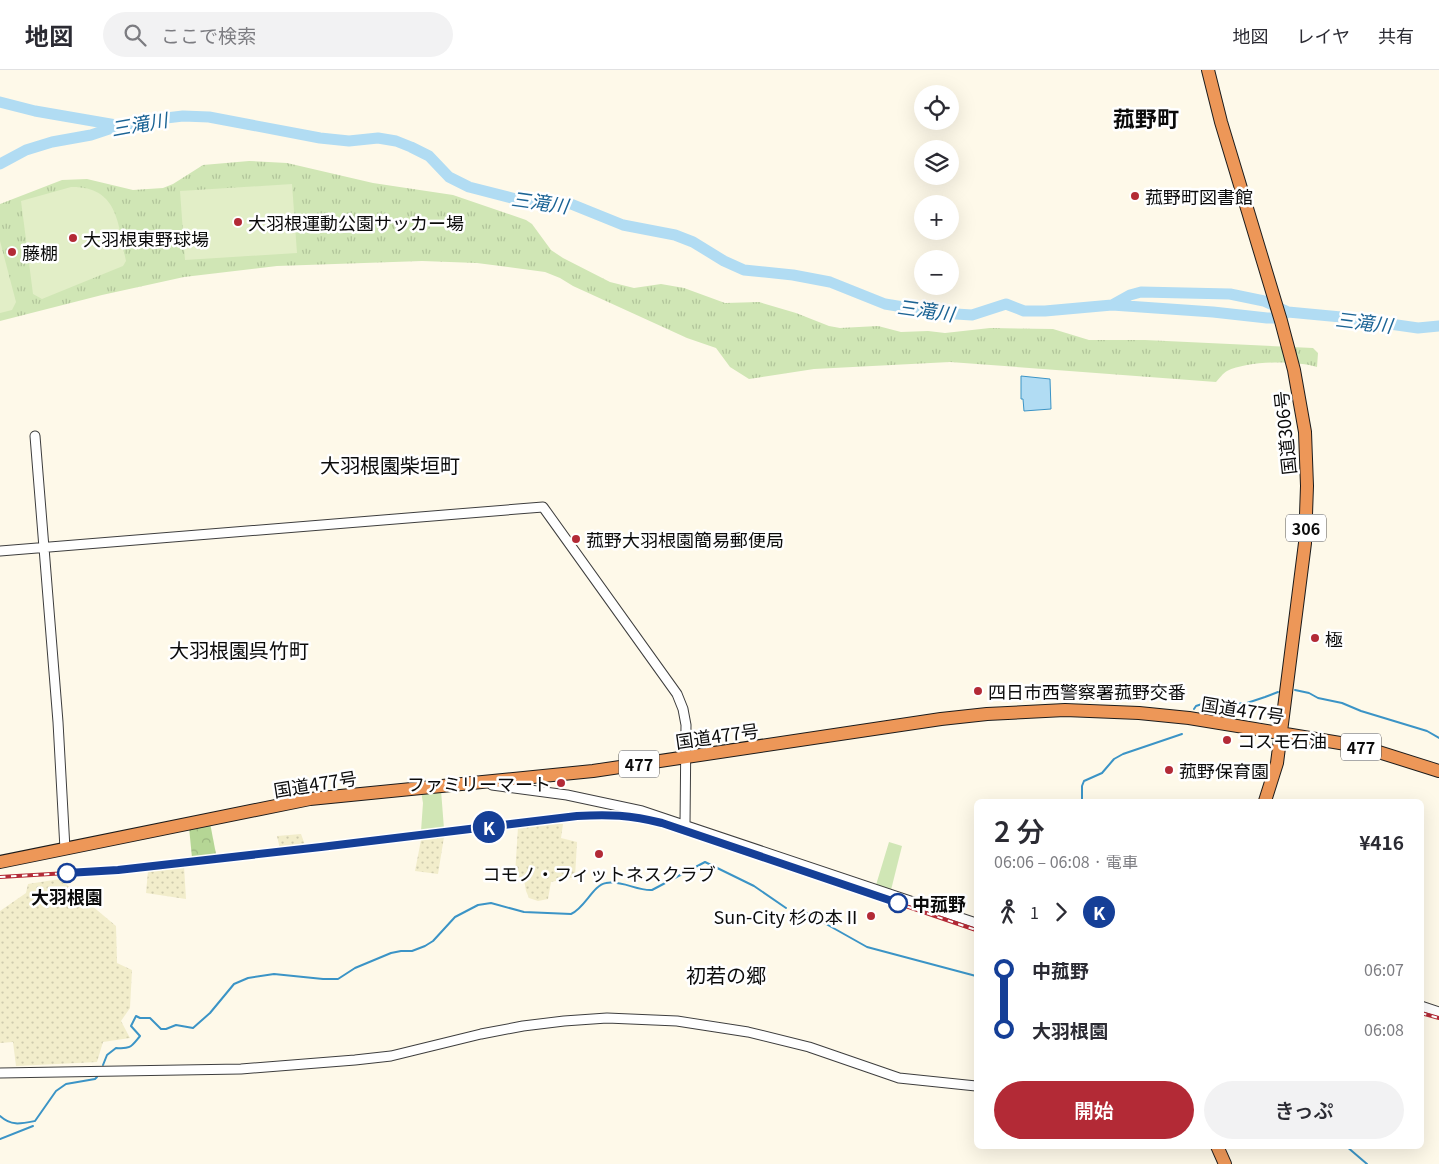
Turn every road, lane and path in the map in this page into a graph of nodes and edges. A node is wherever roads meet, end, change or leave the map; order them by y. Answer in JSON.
{"nodes":[{"id":1,"x":1208,"y":70,"type":"edge"},
{"id":2,"x":35,"y":436,"type":"dead end"},
{"id":3,"x":44,"y":547,"type":"junction"},
{"id":4,"x":0,"y":550,"type":"edge"},
{"id":5,"x":1281,"y":733,"type":"junction"},
{"id":6,"x":686,"y":757,"type":"junction"},
{"id":7,"x":1439,"y":771,"type":"edge"},
{"id":8,"x":482,"y":781,"type":"junction"},
{"id":9,"x":1266,"y":799,"type":"edge"},
{"id":10,"x":685,"y":825,"type":"junction"},
{"id":11,"x":65,"y":849,"type":"junction"},
{"id":12,"x":0,"y":862,"type":"edge"},
{"id":13,"x":974,"y":921,"type":"edge"},
{"id":14,"x":1424,"y":1007,"type":"edge"},
{"id":15,"x":1439,"y":1012,"type":"edge"},
{"id":16,"x":0,"y":1073,"type":"edge"},
{"id":17,"x":974,"y":1086,"type":"edge"},
{"id":18,"x":1218,"y":1149,"type":"edge"},
{"id":19,"x":1225,"y":1164,"type":"edge"}],
"edges":[{"from":1,"to":5,"type":"highway","name":"国道306号","number":"306"},
{"from":2,"to":3,"type":"street"},
{"from":3,"to":4,"type":"street"},
{"from":3,"to":6,"type":"street"},
{"from":3,"to":11,"type":"street"},
{"from":5,"to":6,"type":"highway","name":"国道477号","number":"477"},
{"from":5,"to":7,"type":"highway","name":"国道477号","number":"477"},
{"from":5,"to":9,"type":"highway","name":"国道306号","number":"306"},
{"from":6,"to":8,"type":"highway","name":"国道477号","number":"477"},
{"from":6,"to":10,"type":"street"},
{"from":8,"to":10,"type":"street"},
{"from":8,"to":11,"type":"highway","name":"国道477号","number":"477"},
{"from":10,"to":13,"type":"street"},
{"from":11,"to":12,"type":"highway","name":"国道477号","number":"477"},
{"from":14,"to":15,"type":"street"},
{"from":16,"to":17,"type":"street"},
{"from":18,"to":19,"type":"highway"}]}
